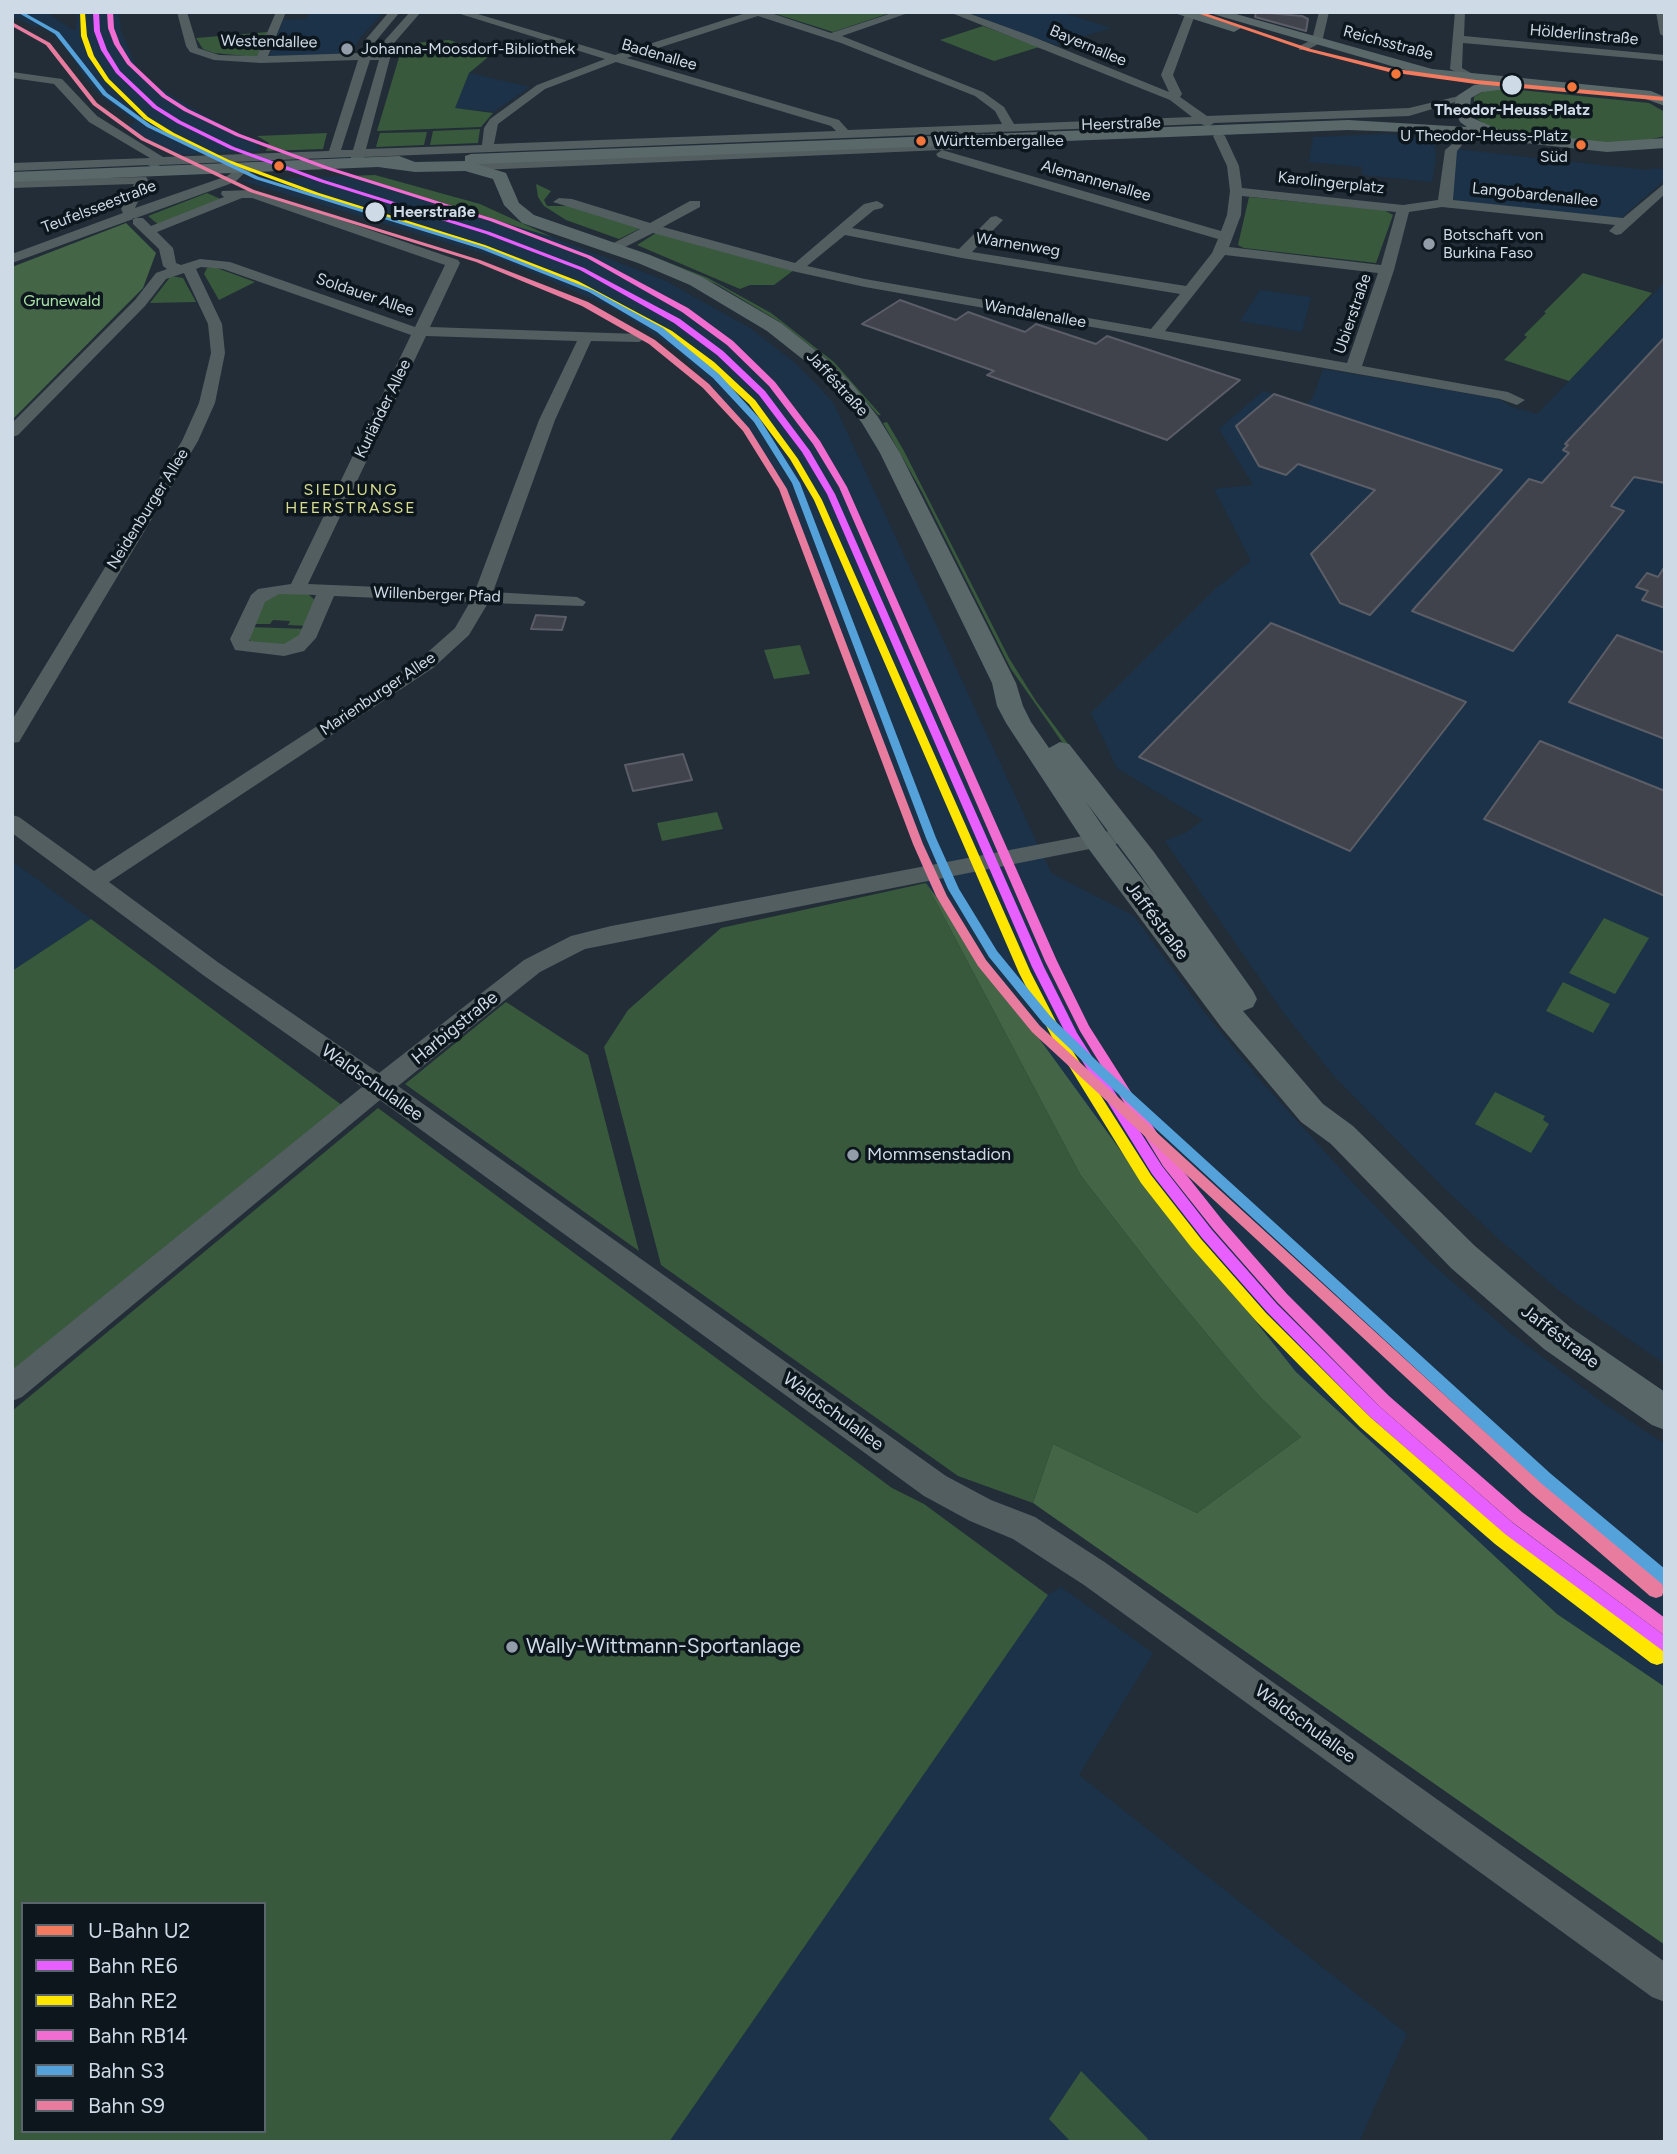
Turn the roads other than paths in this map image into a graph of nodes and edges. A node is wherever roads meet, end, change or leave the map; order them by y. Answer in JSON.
{"nodes":[{"id":1,"x":182,"y":12,"type":"edge"},
{"id":2,"x":281,"y":12,"type":"edge"},
{"id":3,"x":395,"y":12,"type":"edge"},
{"id":4,"x":416,"y":12,"type":"edge"},
{"id":5,"x":460,"y":12,"type":"edge"},
{"id":6,"x":759,"y":12,"type":"edge"},
{"id":7,"x":906,"y":12,"type":"edge"},
{"id":8,"x":954,"y":12,"type":"edge"},
{"id":9,"x":1213,"y":12,"type":"edge"},
{"id":10,"x":1324,"y":12,"type":"edge"},
{"id":11,"x":1460,"y":12,"type":"edge"},
{"id":12,"x":1186,"y":13,"type":"edge"},
{"id":13,"x":1658,"y":13,"type":"edge"},
{"id":14,"x":1665,"y":34,"type":"edge"},
{"id":15,"x":832,"y":36,"type":"junction"},
{"id":16,"x":1458,"y":39,"type":"junction"},
{"id":17,"x":1310,"y":45,"type":"junction"},
{"id":18,"x":385,"y":56,"type":"junction"},
{"id":19,"x":363,"y":57,"type":"junction"},
{"id":20,"x":616,"y":58,"type":"junction"},
{"id":21,"x":1665,"y":58,"type":"edge"},
{"id":22,"x":261,"y":60,"type":"junction"},
{"id":23,"x":12,"y":75,"type":"edge"},
{"id":24,"x":1424,"y":76,"type":"junction"},
{"id":25,"x":1474,"y":79,"type":"junction"},
{"id":26,"x":1168,"y":80,"type":"junction"},
{"id":27,"x":1133,"y":82,"type":"junction"},
{"id":28,"x":1174,"y":98,"type":"junction"},
{"id":29,"x":1463,"y":100,"type":"junction"},
{"id":30,"x":1657,"y":100,"type":"edge"},
{"id":31,"x":1348,"y":125,"type":"junction"},
{"id":32,"x":1409,"y":127,"type":"junction"},
{"id":33,"x":1010,"y":128,"type":"junction"},
{"id":34,"x":1212,"y":129,"type":"junction"},
{"id":35,"x":843,"y":134,"type":"junction"},
{"id":36,"x":1498,"y":135,"type":"junction"},
{"id":37,"x":1665,"y":143,"type":"edge"},
{"id":38,"x":1456,"y":145,"type":"dead end"},
{"id":39,"x":1607,"y":147,"type":"junction"},
{"id":40,"x":488,"y":148,"type":"junction"},
{"id":41,"x":926,"y":149,"type":"joint"},
{"id":42,"x":958,"y":153,"type":"junction"},
{"id":43,"x":334,"y":154,"type":"junction"},
{"id":44,"x":358,"y":158,"type":"junction"},
{"id":45,"x":514,"y":158,"type":"junction"},
{"id":46,"x":1665,"y":160,"type":"edge"},
{"id":47,"x":379,"y":162,"type":"junction"},
{"id":48,"x":155,"y":163,"type":"junction"},
{"id":49,"x":465,"y":166,"type":"junction"},
{"id":50,"x":12,"y":167,"type":"edge"},
{"id":51,"x":232,"y":168,"type":"junction"},
{"id":52,"x":12,"y":177,"type":"edge"},
{"id":53,"x":12,"y":184,"type":"edge"},
{"id":54,"x":505,"y":186,"type":"junction"},
{"id":55,"x":1665,"y":187,"type":"edge"},
{"id":56,"x":204,"y":188,"type":"junction"},
{"id":57,"x":1236,"y":191,"type":"junction"},
{"id":58,"x":232,"y":196,"type":"junction"},
{"id":59,"x":559,"y":202,"type":"dead end"},
{"id":60,"x":1442,"y":203,"type":"junction"},
{"id":61,"x":695,"y":204,"type":"dead end"},
{"id":62,"x":877,"y":205,"type":"dead end"},
{"id":63,"x":1403,"y":209,"type":"junction"},
{"id":64,"x":130,"y":214,"type":"junction"},
{"id":65,"x":996,"y":220,"type":"dead end"},
{"id":66,"x":539,"y":221,"type":"junction"},
{"id":67,"x":652,"y":228,"type":"junction"},
{"id":68,"x":842,"y":230,"type":"junction"},
{"id":69,"x":149,"y":231,"type":"junction"},
{"id":70,"x":1225,"y":243,"type":"junction"},
{"id":71,"x":615,"y":248,"type":"junction"},
{"id":72,"x":962,"y":254,"type":"junction"},
{"id":73,"x":12,"y":259,"type":"edge"},
{"id":74,"x":183,"y":267,"type":"junction"},
{"id":75,"x":797,"y":268,"type":"junction"},
{"id":76,"x":1387,"y":270,"type":"junction"},
{"id":77,"x":1190,"y":291,"type":"junction"},
{"id":78,"x":420,"y":331,"type":"junction"},
{"id":79,"x":1154,"y":335,"type":"junction"},
{"id":80,"x":586,"y":336,"type":"junction"},
{"id":81,"x":639,"y":338,"type":"dead end"},
{"id":82,"x":1353,"y":369,"type":"junction"},
{"id":83,"x":1517,"y":400,"type":"dead end"},
{"id":84,"x":12,"y":432,"type":"edge"},
{"id":85,"x":297,"y":589,"type":"junction"},
{"id":86,"x":327,"y":591,"type":"junction"},
{"id":87,"x":482,"y":597,"type":"junction"},
{"id":88,"x":577,"y":602,"type":"dead end"},
{"id":89,"x":12,"y":737,"type":"edge"},
{"id":90,"x":12,"y":822,"type":"edge"},
{"id":91,"x":1112,"y":838,"type":"junction"},
{"id":92,"x":93,"y":882,"type":"junction"},
{"id":93,"x":381,"y":1088,"type":"junction"},
{"id":94,"x":12,"y":1388,"type":"edge"},
{"id":95,"x":1665,"y":1413,"type":"edge"},
{"id":96,"x":1665,"y":1984,"type":"edge"}],
"edges":[{"from":1,"to":22,"type":"street","name":"Westendallee"},
{"from":2,"to":22,"type":"street"},
{"from":3,"to":19,"type":"street"},
{"from":4,"to":18,"type":"street"},
{"from":5,"to":20,"type":"street","name":"Badenallee"},
{"from":6,"to":15,"type":"street"},
{"from":6,"to":20,"type":"street"},
{"from":7,"to":15,"type":"street"},
{"from":8,"to":27,"type":"street","name":"Bayernallee"},
{"from":9,"to":17,"type":"main road","name":"Reichsstraße"},
{"from":10,"to":17,"type":"street"},
{"from":11,"to":16,"type":"street"},
{"from":12,"to":17,"type":"main road","name":"Reichsstraße"},
{"from":12,"to":26,"type":"street"},
{"from":13,"to":14,"type":"street"},
{"from":15,"to":33,"type":"street"},
{"from":16,"to":21,"type":"street","name":"Hölderlinstraße"},
{"from":16,"to":25,"type":"street"},
{"from":17,"to":24,"type":"main road","name":"Reichsstraße"},
{"from":18,"to":19,"type":"street","name":"Westendallee"},
{"from":18,"to":44,"type":"street"},
{"from":19,"to":22,"type":"street","name":"Westendallee"},
{"from":19,"to":43,"type":"street"},
{"from":20,"to":35,"type":"street","name":"Badenallee"},
{"from":20,"to":40,"type":"street"},
{"from":23,"to":48,"type":"street"},
{"from":24,"to":25,"type":"main road","name":"Reichsstraße"},
{"from":24,"to":29,"type":"main road","name":"Reichsstraße"},
{"from":25,"to":30,"type":"main road"},
{"from":26,"to":27,"type":"street"},
{"from":26,"to":28,"type":"street"},
{"from":27,"to":28,"type":"street","name":"Bayernallee"},
{"from":28,"to":34,"type":"street","name":"Bayernallee"},
{"from":29,"to":30,"type":"main road"},
{"from":29,"to":31,"type":"main road","name":"Heerstraße"},
{"from":29,"to":34,"type":"street","name":"Heerstraße"},
{"from":29,"to":36,"type":"main road"},
{"from":31,"to":32,"type":"main road","name":"Heerstraße"},
{"from":31,"to":34,"type":"main road","name":"Heerstraße"},
{"from":32,"to":34,"type":"main road","name":"Heerstraße"},
{"from":32,"to":36,"type":"main road","name":"Heerstraße"},
{"from":33,"to":34,"type":"street","name":"Heerstraße"},
{"from":33,"to":35,"type":"street","name":"Heerstraße"},
{"from":34,"to":42,"type":"street","name":"Heerstraße"},
{"from":34,"to":45,"type":"main road","name":"Heerstraße"},
{"from":34,"to":57,"type":"street"},
{"from":35,"to":45,"type":"street","name":"Heerstraße"},
{"from":36,"to":39,"type":"main road"},
{"from":37,"to":39,"type":"main road"},
{"from":38,"to":60,"type":"street"},
{"from":39,"to":46,"type":"main road"},
{"from":40,"to":44,"type":"street","name":"Heerstraße"},
{"from":40,"to":45,"type":"street","name":"Heerstraße"},
{"from":41,"to":42,"type":"street","name":"Alemannenallee"},
{"from":41,"to":45,"type":"street","name":"Heerstraße"},
{"from":42,"to":70,"type":"street","name":"Alemannenallee"},
{"from":43,"to":44,"type":"street","name":"Heerstraße"},
{"from":43,"to":51,"type":"street","name":"Heerstraße"},
{"from":44,"to":47,"type":"main road","name":"Heerstraße"},
{"from":44,"to":51,"type":"main road","name":"Heerstraße"},
{"from":45,"to":47,"type":"main road","name":"Heerstraße"},
{"from":45,"to":49,"type":"street","name":"Heerstraße"},
{"from":45,"to":54,"type":"main road"},
{"from":45,"to":66,"type":"main road"},
{"from":47,"to":49,"type":"main road","name":"Heerstraße"},
{"from":48,"to":50,"type":"street","name":"Heerstraße"},
{"from":48,"to":51,"type":"main road","name":"Heerstraße"},
{"from":48,"to":51,"type":"street","name":"Heerstraße"},
{"from":48,"to":52,"type":"main road","name":"Heerstraße"},
{"from":49,"to":54,"type":"main road","name":"Jafféstraße"},
{"from":51,"to":56,"type":"street","name":"Teufelsseestraße"},
{"from":53,"to":64,"type":"street"},
{"from":54,"to":66,"type":"main road","name":"Jafféstraße"},
{"from":55,"to":60,"type":"street","name":"Langobardenallee"},
{"from":56,"to":58,"type":"street"},
{"from":56,"to":64,"type":"street","name":"Teufelsseestraße"},
{"from":57,"to":63,"type":"street","name":"Karolingerplatz"},
{"from":57,"to":70,"type":"street"},
{"from":58,"to":69,"type":"street"},
{"from":58,"to":78,"type":"street","name":"Kurländer Allee"},
{"from":59,"to":67,"type":"street","name":"Wandalenallee"},
{"from":60,"to":63,"type":"street","name":"Langobardenallee"},
{"from":61,"to":67,"type":"street"},
{"from":62,"to":68,"type":"street"},
{"from":63,"to":76,"type":"street","name":"Karolingerplatz"},
{"from":64,"to":69,"type":"street"},
{"from":64,"to":73,"type":"street","name":"Teufelsseestraße"},
{"from":65,"to":72,"type":"street"},
{"from":66,"to":71,"type":"main road","name":"Jafféstraße"},
{"from":67,"to":71,"type":"street"},
{"from":67,"to":75,"type":"street","name":"Wandalenallee"},
{"from":68,"to":72,"type":"street","name":"Warnenweg"},
{"from":68,"to":75,"type":"street"},
{"from":69,"to":74,"type":"street"},
{"from":70,"to":76,"type":"street"},
{"from":70,"to":77,"type":"street"},
{"from":71,"to":91,"type":"main road","name":"Jafféstraße"},
{"from":72,"to":77,"type":"street","name":"Warnenweg"},
{"from":74,"to":78,"type":"street","name":"Soldauer Allee"},
{"from":74,"to":84,"type":"street"},
{"from":74,"to":89,"type":"street","name":"Neidenburger Allee"},
{"from":75,"to":79,"type":"street","name":"Wandalenallee"},
{"from":76,"to":82,"type":"street","name":"Ubierstraße"},
{"from":77,"to":79,"type":"street"},
{"from":78,"to":80,"type":"street","name":"Soldauer Allee"},
{"from":78,"to":85,"type":"street","name":"Kurländer Allee"},
{"from":79,"to":82,"type":"street","name":"Wandalenallee"},
{"from":80,"to":81,"type":"street","name":"Soldauer Allee"},
{"from":80,"to":87,"type":"street","name":"Marienburger Allee"},
{"from":82,"to":83,"type":"street","name":"Wandalenallee"},
{"from":85,"to":86,"type":"street","name":"Willenberger Pfad"},
{"from":85,"to":86,"type":"street"},
{"from":86,"to":87,"type":"street","name":"Willenberger Pfad"},
{"from":87,"to":88,"type":"street","name":"Willenberger Pfad"},
{"from":87,"to":92,"type":"street","name":"Marienburger Allee"},
{"from":90,"to":92,"type":"street","name":"Waldschulallee"},
{"from":91,"to":93,"type":"street","name":"Harbigstraße"},
{"from":91,"to":95,"type":"main road","name":"Jafféstraße"},
{"from":92,"to":93,"type":"street","name":"Waldschulallee"},
{"from":93,"to":94,"type":"street","name":"Harbigstraße"},
{"from":93,"to":96,"type":"street","name":"Waldschulallee"}]}
